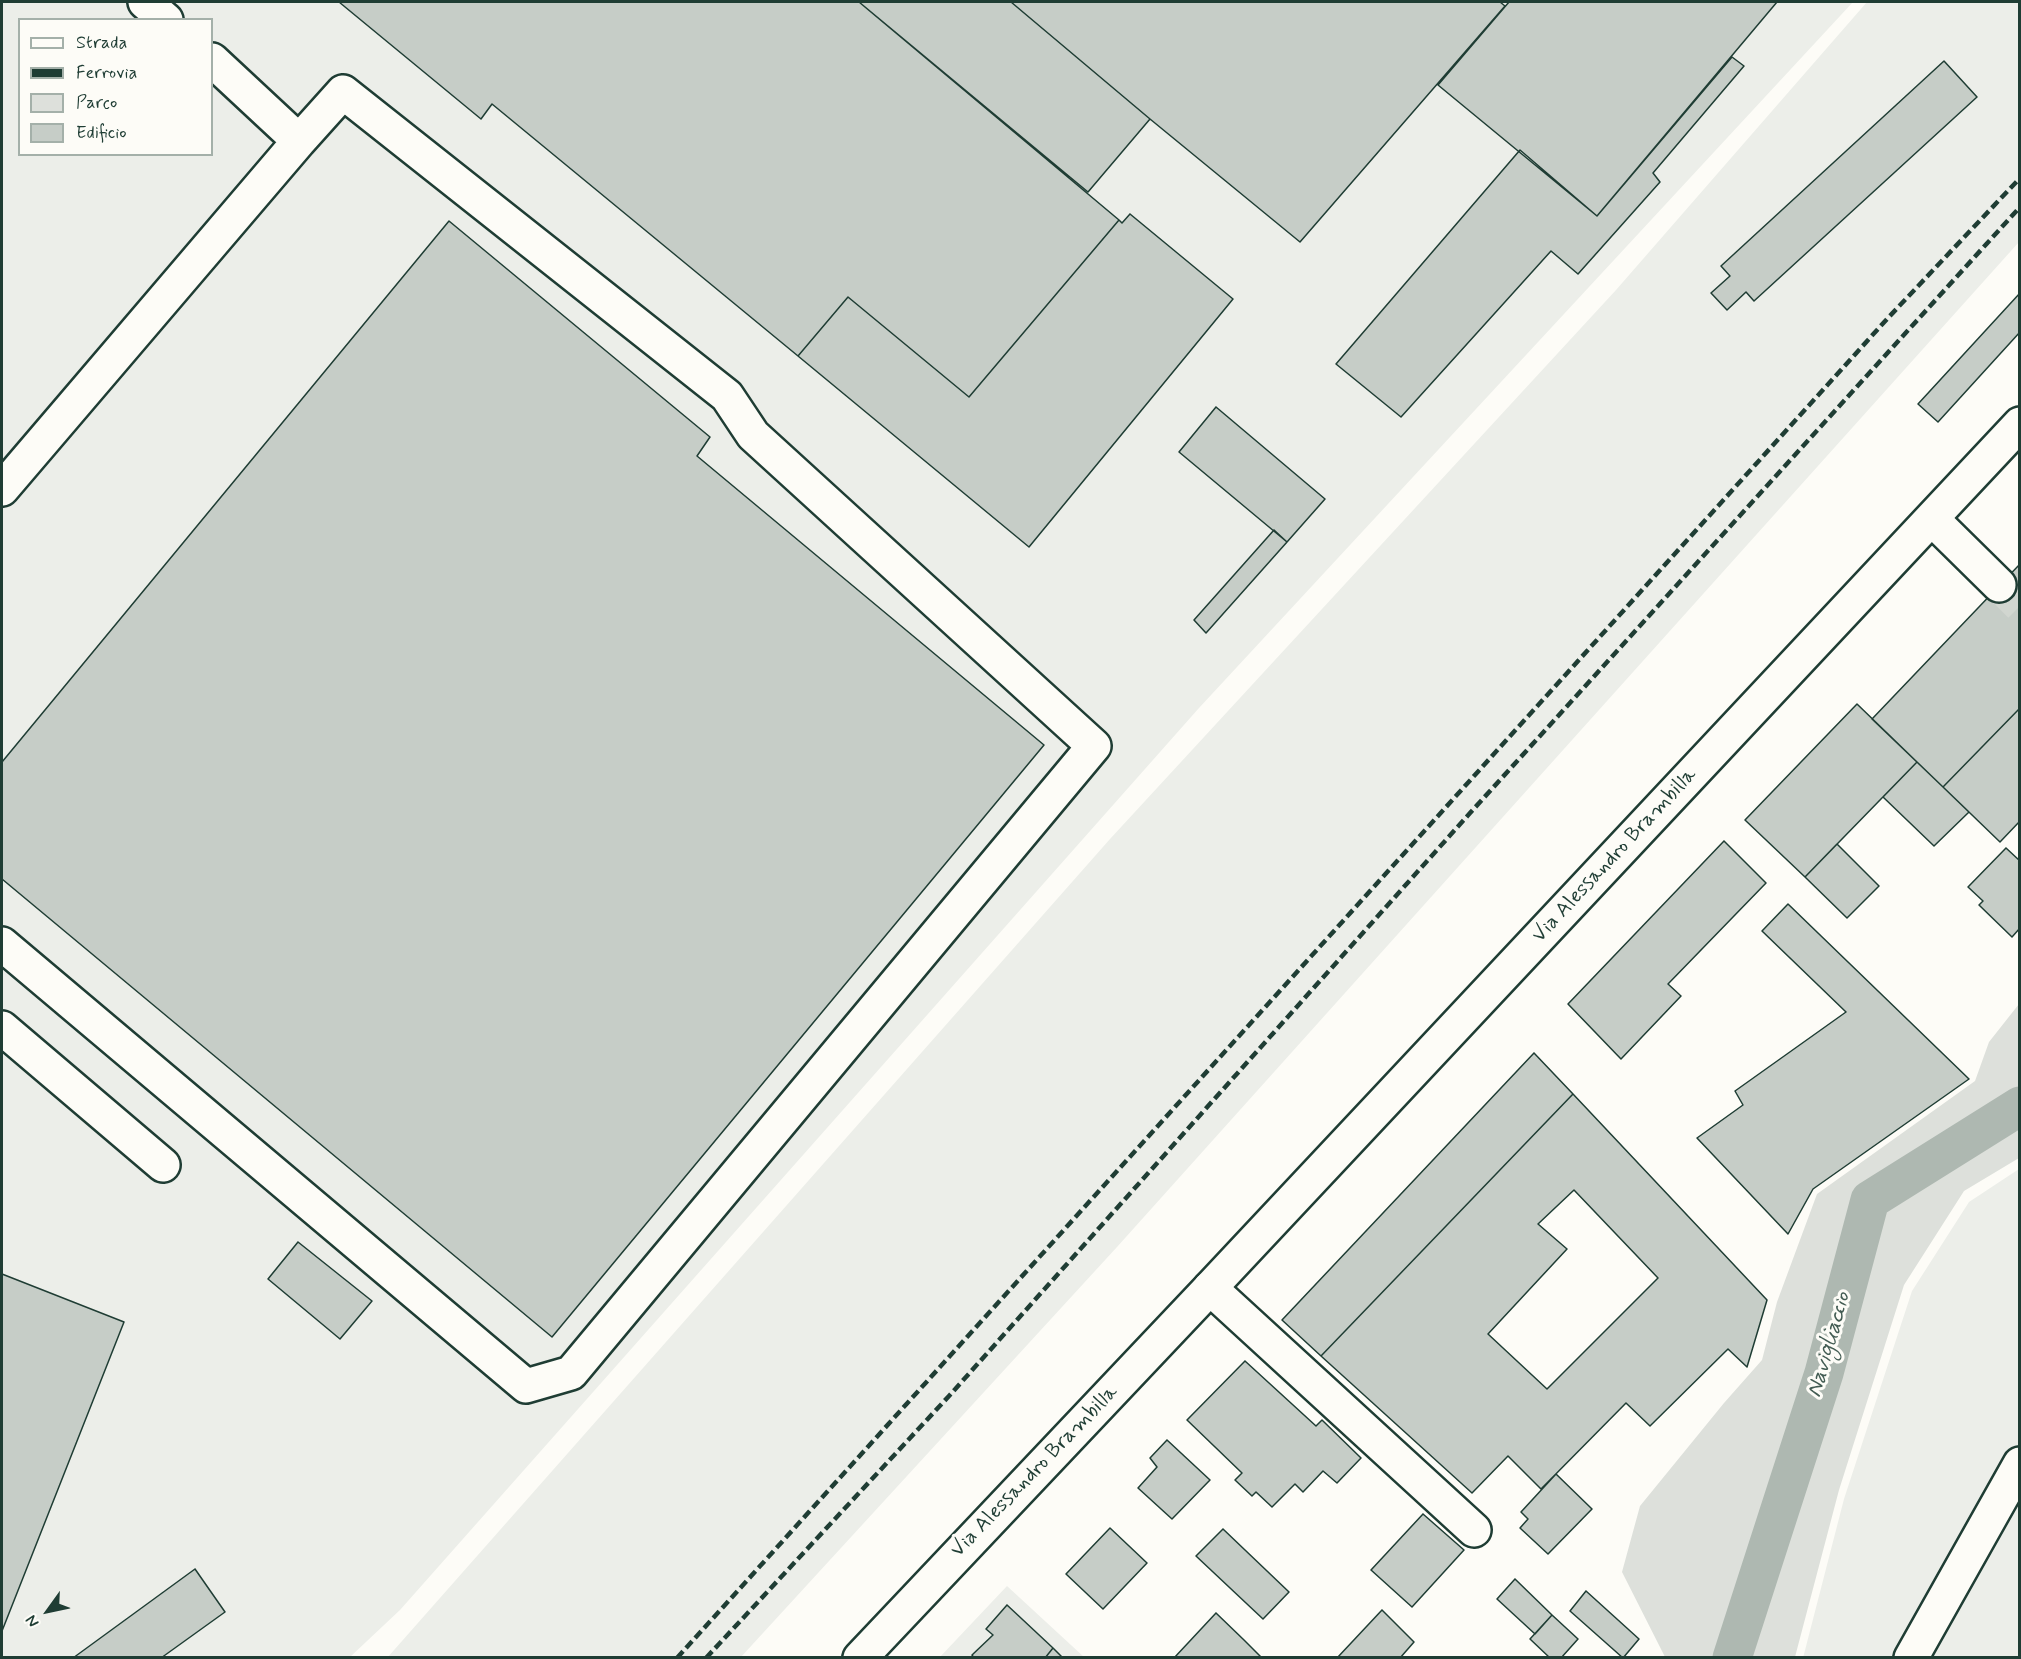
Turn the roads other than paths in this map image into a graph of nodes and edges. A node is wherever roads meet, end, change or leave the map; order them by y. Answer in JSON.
{"nodes":[{"id":1,"x":146,"y":2,"type":"edge"},
{"id":2,"x":164,"y":18,"type":"edge"},
{"id":3,"x":213,"y":61,"type":"edge"},
{"id":4,"x":298,"y":141,"type":"junction"},
{"id":5,"x":2019,"y":424,"type":"edge"},
{"id":6,"x":2,"y":489,"type":"edge"},
{"id":7,"x":1932,"y":519,"type":"junction"},
{"id":8,"x":1999,"y":585,"type":"tunnel mouth"},
{"id":9,"x":2,"y":944,"type":"edge"},
{"id":10,"x":2,"y":1028,"type":"edge"},
{"id":11,"x":163,"y":1165,"type":"dead end"},
{"id":12,"x":1210,"y":1288,"type":"junction"},
{"id":13,"x":2019,"y":1464,"type":"edge"},
{"id":14,"x":1474,"y":1530,"type":"dead end"},
{"id":15,"x":860,"y":1658,"type":"edge"},
{"id":16,"x":1911,"y":1658,"type":"edge"}],
"edges":[{"from":1,"to":2,"type":"main road"},
{"from":3,"to":4,"type":"main road"},
{"from":4,"to":6,"type":"main road"},
{"from":4,"to":9,"type":"main road"},
{"from":5,"to":7,"type":"main road","name":"Via Alessandro Brambilla"},
{"from":7,"to":8,"type":"main road"},
{"from":7,"to":12,"type":"main road","name":"Via Alessandro Brambilla"},
{"from":10,"to":11,"type":"main road"},
{"from":12,"to":14,"type":"main road"},
{"from":12,"to":15,"type":"main road","name":"Via Alessandro Brambilla"},
{"from":13,"to":16,"type":"main road"}]}
